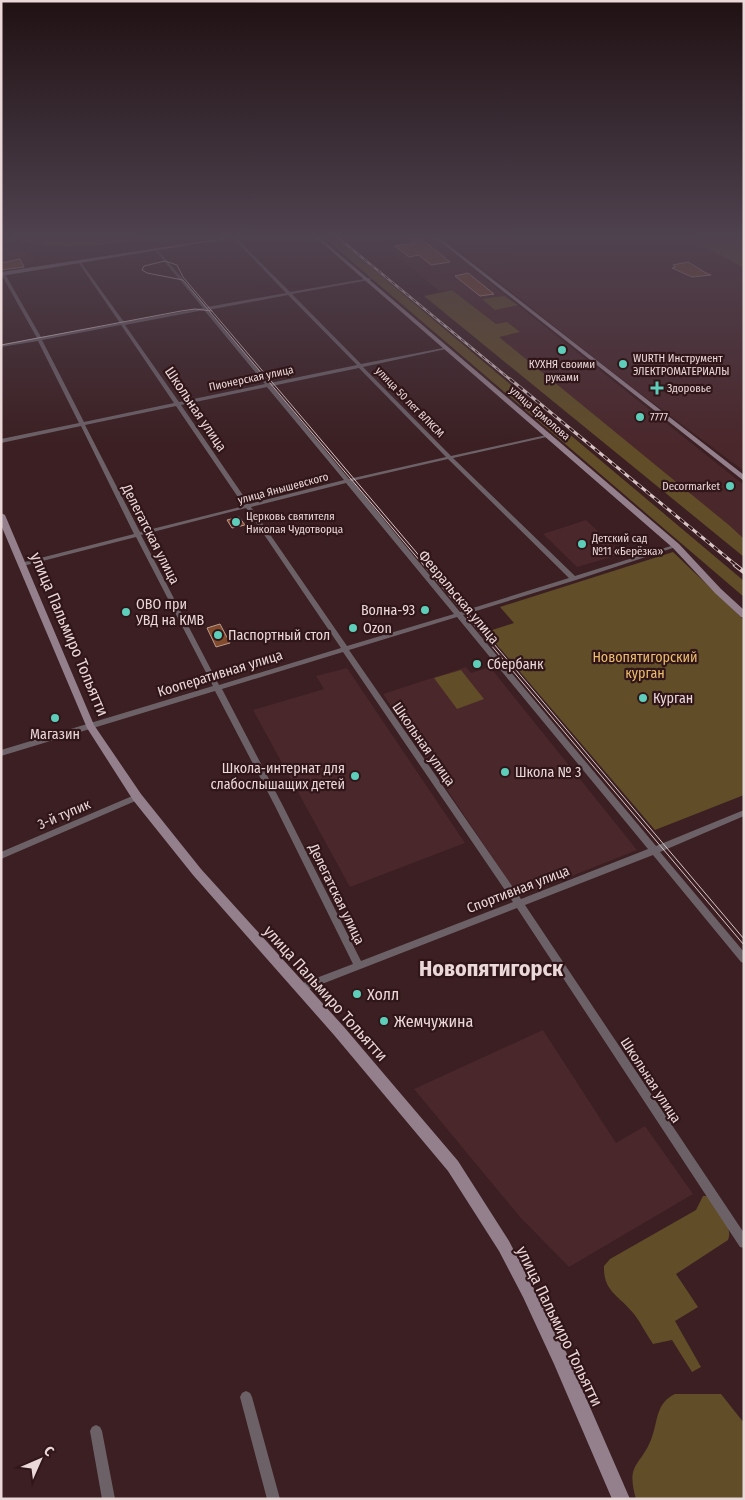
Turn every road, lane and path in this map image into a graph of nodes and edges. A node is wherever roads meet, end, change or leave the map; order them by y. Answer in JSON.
{"nodes":[{"id":1,"x":20,"y":306,"type":"edge"},
{"id":2,"x":111,"y":306,"type":"edge"},
{"id":3,"x":202,"y":306,"type":"edge"},
{"id":4,"x":222,"y":306,"type":"edge"},
{"id":5,"x":299,"y":306,"type":"edge"},
{"id":6,"x":399,"y":306,"type":"edge"},
{"id":7,"x":524,"y":306,"type":"edge"},
{"id":8,"x":204,"y":309,"type":"junction"},
{"id":9,"x":124,"y":324,"type":"junction"},
{"id":10,"x":40,"y":340,"type":"junction"},
{"id":11,"x":1,"y":346,"type":"edge"},
{"id":12,"x":446,"y":348,"type":"junction"},
{"id":13,"x":360,"y":366,"type":"junction"},
{"id":14,"x":266,"y":385,"type":"junction"},
{"id":15,"x":177,"y":403,"type":"junction"},
{"id":16,"x":81,"y":423,"type":"junction"},
{"id":17,"x":549,"y":435,"type":"junction"},
{"id":18,"x":1,"y":441,"type":"edge"},
{"id":19,"x":449,"y":457,"type":"junction"},
{"id":20,"x":744,"y":479,"type":"edge"},
{"id":21,"x":346,"y":481,"type":"junction"},
{"id":22,"x":248,"y":507,"type":"junction"},
{"id":23,"x":1,"y":515,"type":"edge"},
{"id":24,"x":4,"y":531,"type":"edge"},
{"id":25,"x":138,"y":535,"type":"junction"},
{"id":26,"x":676,"y":546,"type":"junction"},
{"id":27,"x":23,"y":564,"type":"junction"},
{"id":28,"x":574,"y":579,"type":"junction"},
{"id":29,"x":458,"y":615,"type":"junction"},
{"id":30,"x":744,"y":615,"type":"edge"},
{"id":31,"x":344,"y":649,"type":"junction"},
{"id":32,"x":217,"y":687,"type":"junction"},
{"id":33,"x":90,"y":726,"type":"junction"},
{"id":34,"x":1,"y":753,"type":"edge"},
{"id":35,"x":137,"y":797,"type":"junction"},
{"id":36,"x":744,"y":813,"type":"edge"},
{"id":37,"x":653,"y":851,"type":"junction"},
{"id":38,"x":1,"y":856,"type":"edge"},
{"id":39,"x":519,"y":904,"type":"junction"},
{"id":40,"x":744,"y":959,"type":"edge"},
{"id":41,"x":358,"y":966,"type":"junction"},
{"id":42,"x":300,"y":988,"type":"junction"},
{"id":43,"x":744,"y":1243,"type":"edge"},
{"id":44,"x":246,"y":1397,"type":"dead end"},
{"id":45,"x":96,"y":1431,"type":"dead end"},
{"id":46,"x":109,"y":1499,"type":"edge"},
{"id":47,"x":274,"y":1499,"type":"edge"},
{"id":48,"x":621,"y":1499,"type":"edge"}],
"edges":[{"from":1,"to":10,"type":"street","name":"Делегатская улица"},
{"from":2,"to":9,"type":"street","name":"Школьная улица"},
{"from":3,"to":8,"type":"street","name":"Февральская улица"},
{"from":4,"to":8,"type":"street"},
{"from":5,"to":13,"type":"street","name":"улица 50 лет ВЛКСМ"},
{"from":6,"to":12,"type":"street","name":"улица Ермолова"},
{"from":7,"to":20,"type":"street"},
{"from":8,"to":9,"type":"street"},
{"from":8,"to":14,"type":"street","name":"Февральская улица"},
{"from":9,"to":10,"type":"street"},
{"from":9,"to":15,"type":"street","name":"Школьная улица"},
{"from":10,"to":11,"type":"street"},
{"from":10,"to":16,"type":"street","name":"Делегатская улица"},
{"from":12,"to":13,"type":"street","name":"Пионерская улица"},
{"from":12,"to":17,"type":"street","name":"улица Ермолова"},
{"from":13,"to":14,"type":"street","name":"Пионерская улица"},
{"from":13,"to":19,"type":"street","name":"улица 50 лет ВЛКСМ"},
{"from":14,"to":15,"type":"street","name":"Пионерская улица"},
{"from":14,"to":21,"type":"street","name":"Февральская улица"},
{"from":15,"to":16,"type":"street","name":"Пионерская улица"},
{"from":15,"to":22,"type":"street","name":"Школьная улица"},
{"from":16,"to":18,"type":"street","name":"Пионерская улица"},
{"from":16,"to":25,"type":"street","name":"Делегатская улица"},
{"from":17,"to":19,"type":"street","name":"улица Янышевского"},
{"from":17,"to":26,"type":"street","name":"улица Ермолова"},
{"from":19,"to":21,"type":"street","name":"улица Янышевского"},
{"from":19,"to":28,"type":"street","name":"улица 50 лет ВЛКСМ"},
{"from":21,"to":22,"type":"street","name":"улица Янышевского"},
{"from":21,"to":29,"type":"street","name":"Февральская улица"},
{"from":22,"to":25,"type":"street","name":"улица Янышевского"},
{"from":22,"to":31,"type":"street","name":"Школьная улица"},
{"from":23,"to":24,"type":"street","name":"улица Пальмиро Тольятти"},
{"from":24,"to":27,"type":"street","name":"улица Пальмиро Тольятти"},
{"from":25,"to":27,"type":"street","name":"улица Янышевского"},
{"from":25,"to":32,"type":"street","name":"Делегатская улица"},
{"from":26,"to":28,"type":"street","name":"Кооперативная улица"},
{"from":26,"to":30,"type":"street","name":"улица Ермолова"},
{"from":27,"to":33,"type":"street","name":"улица Пальмиро Тольятти"},
{"from":28,"to":29,"type":"street","name":"Кооперативная улица"},
{"from":29,"to":31,"type":"street","name":"Кооперативная улица"},
{"from":29,"to":37,"type":"street","name":"Февральская улица"},
{"from":31,"to":32,"type":"street","name":"Кооперативная улица"},
{"from":31,"to":39,"type":"street","name":"Школьная улица"},
{"from":32,"to":33,"type":"street","name":"Кооперативная улица"},
{"from":32,"to":41,"type":"street","name":"Делегатская улица"},
{"from":33,"to":34,"type":"street","name":"Кооперативная улица"},
{"from":33,"to":35,"type":"street","name":"улица Пальмиро Тольятти"},
{"from":35,"to":38,"type":"street","name":"3-й тупик"},
{"from":35,"to":42,"type":"street","name":"улица Пальмиро Тольятти"},
{"from":36,"to":37,"type":"street","name":"Спортивная улица"},
{"from":37,"to":39,"type":"street","name":"Спортивная улица"},
{"from":37,"to":40,"type":"street","name":"Февральская улица"},
{"from":39,"to":41,"type":"street","name":"Спортивная улица"},
{"from":39,"to":43,"type":"street","name":"Школьная улица"},
{"from":41,"to":42,"type":"street","name":"Спортивная улица"},
{"from":42,"to":48,"type":"street","name":"улица Пальмиро Тольятти"},
{"from":44,"to":47,"type":"street"},
{"from":45,"to":46,"type":"street"}]}
